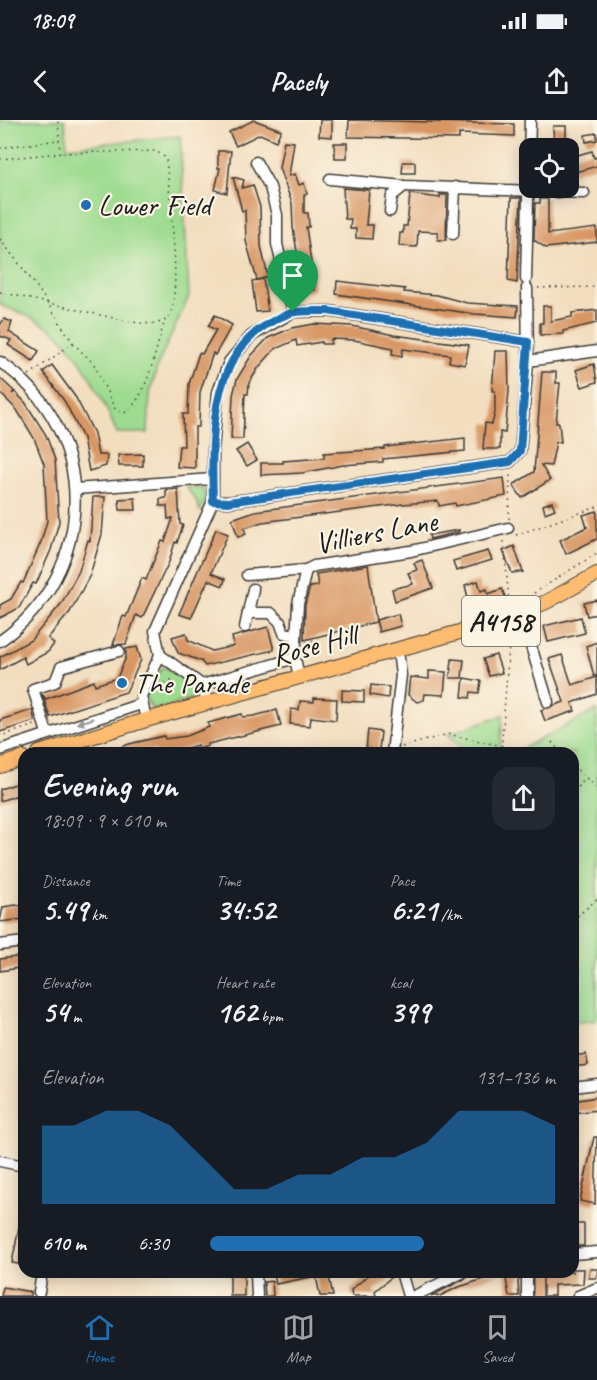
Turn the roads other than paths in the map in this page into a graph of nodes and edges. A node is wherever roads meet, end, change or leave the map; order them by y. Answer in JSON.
{"nodes":[{"id":1,"x":530,"y":120,"type":"edge"},
{"id":2,"x":529,"y":138,"type":"edge"},
{"id":3,"x":256,"y":162,"type":"dead end"},
{"id":4,"x":330,"y":179,"type":"dead end"},
{"id":5,"x":404,"y":186,"type":"junction"},
{"id":6,"x":455,"y":187,"type":"junction"},
{"id":7,"x":519,"y":191,"type":"edge"},
{"id":8,"x":579,"y":193,"type":"edge"},
{"id":9,"x":584,"y":193,"type":"dead end"},
{"id":10,"x":528,"y":198,"type":"edge"},
{"id":11,"x":390,"y":211,"type":"dead end"},
{"id":12,"x":453,"y":234,"type":"dead end"},
{"id":13,"x":293,"y":312,"type":"junction"},
{"id":14,"x":528,"y":342,"type":"junction"},
{"id":15,"x":597,"y":351,"type":"edge"},
{"id":16,"x":528,"y":361,"type":"junction"},
{"id":17,"x":0,"y":362,"type":"edge"},
{"id":18,"x":212,"y":479,"type":"junction"},
{"id":19,"x":75,"y":489,"type":"junction"},
{"id":20,"x":213,"y":501,"type":"junction"},
{"id":21,"x":510,"y":532,"type":"road end"},
{"id":22,"x":306,"y":570,"type":"junction"},
{"id":23,"x":597,"y":574,"type":"edge"},
{"id":24,"x":247,"y":575,"type":"dead end"},
{"id":25,"x":253,"y":589,"type":"dead end"},
{"id":26,"x":518,"y":608,"type":"junction"},
{"id":27,"x":248,"y":613,"type":"junction"},
{"id":28,"x":245,"y":627,"type":"dead end"},
{"id":29,"x":297,"y":639,"type":"junction"},
{"id":30,"x":0,"y":641,"type":"edge"},
{"id":31,"x":120,"y":651,"type":"dead end"},
{"id":32,"x":398,"y":651,"type":"junction"},
{"id":33,"x":160,"y":655,"type":"junction"},
{"id":34,"x":295,"y":658,"type":"junction"},
{"id":35,"x":299,"y":677,"type":"junction"},
{"id":36,"x":201,"y":685,"type":"junction"},
{"id":37,"x":207,"y":702,"type":"junction"},
{"id":38,"x":548,"y":702,"type":"dead end"},
{"id":39,"x":141,"y":704,"type":"junction"},
{"id":40,"x":146,"y":720,"type":"junction"},
{"id":41,"x":45,"y":728,"type":"junction"},
{"id":42,"x":66,"y":747,"type":"edge"},
{"id":43,"x":393,"y":747,"type":"edge"},
{"id":44,"x":0,"y":750,"type":"edge"},
{"id":45,"x":18,"y":760,"type":"edge"},
{"id":46,"x":0,"y":766,"type":"edge"},
{"id":47,"x":18,"y":943,"type":"edge"},
{"id":48,"x":0,"y":945,"type":"edge"},
{"id":49,"x":597,"y":1084,"type":"edge"},
{"id":50,"x":579,"y":1086,"type":"edge"},
{"id":51,"x":0,"y":1161,"type":"edge"},
{"id":52,"x":18,"y":1165,"type":"edge"},
{"id":53,"x":597,"y":1252,"type":"edge"},
{"id":54,"x":579,"y":1254,"type":"edge"},
{"id":55,"x":41,"y":1278,"type":"edge"},
{"id":56,"x":256,"y":1278,"type":"edge"},
{"id":57,"x":403,"y":1278,"type":"edge"},
{"id":58,"x":452,"y":1278,"type":"edge"},
{"id":59,"x":526,"y":1279,"type":"dead end"},
{"id":60,"x":597,"y":1288,"type":"edge"},
{"id":61,"x":39,"y":1292,"type":"dead end"},
{"id":62,"x":257,"y":1296,"type":"edge"},
{"id":63,"x":408,"y":1296,"type":"edge"},
{"id":64,"x":414,"y":1296,"type":"edge"},
{"id":65,"x":527,"y":1296,"type":"edge"},
{"id":66,"x":578,"y":1296,"type":"edge"}],
"edges":[{"from":1,"to":2,"type":"street"},
{"from":3,"to":13,"type":"street"},
{"from":4,"to":5,"type":"street"},
{"from":5,"to":6,"type":"street"},
{"from":5,"to":11,"type":"street"},
{"from":6,"to":7,"type":"street"},
{"from":6,"to":12,"type":"street"},
{"from":8,"to":9,"type":"street"},
{"from":10,"to":14,"type":"street"},
{"from":13,"to":14,"type":"street"},
{"from":13,"to":18,"type":"street"},
{"from":14,"to":16,"type":"street"},
{"from":15,"to":16,"type":"street"},
{"from":16,"to":20,"type":"street"},
{"from":17,"to":19,"type":"street"},
{"from":18,"to":19,"type":"street"},
{"from":18,"to":20,"type":"street"},
{"from":19,"to":30,"type":"street"},
{"from":20,"to":33,"type":"street"},
{"from":21,"to":22,"type":"street","name":"Villiers Lane"},
{"from":22,"to":24,"type":"street"},
{"from":22,"to":29,"type":"street","name":"Villiers Lane"},
{"from":23,"to":26,"type":"main road","name":"Rose Hill","number":"A4158"},
{"from":25,"to":27,"type":"street"},
{"from":26,"to":32,"type":"main road","name":"Rose Hill","number":"A4158"},
{"from":26,"to":38,"type":"street"},
{"from":27,"to":28,"type":"street"},
{"from":27,"to":29,"type":"street"},
{"from":29,"to":34,"type":"street","name":"Villiers Lane"},
{"from":31,"to":41,"type":"street"},
{"from":32,"to":35,"type":"main road","name":"Rose Hill","number":"A4158"},
{"from":32,"to":43,"type":"street"},
{"from":33,"to":36,"type":"street"},
{"from":33,"to":39,"type":"street"},
{"from":34,"to":35,"type":"street","name":"Villiers Lane"},
{"from":34,"to":36,"type":"street"},
{"from":35,"to":37,"type":"main road","name":"Rose Hill","number":"A4158"},
{"from":36,"to":37,"type":"street"},
{"from":37,"to":40,"type":"main road","name":"Rose Hill","number":"A4158"},
{"from":39,"to":40,"type":"street"},
{"from":39,"to":41,"type":"street","one_way":true},
{"from":40,"to":42,"type":"main road","name":"Rose Hill","number":"A4158"},
{"from":41,"to":44,"type":"street"},
{"from":45,"to":46,"type":"main road"},
{"from":47,"to":48,"type":"street"},
{"from":49,"to":50,"type":"street"},
{"from":51,"to":52,"type":"street"},
{"from":53,"to":54,"type":"street"},
{"from":55,"to":61,"type":"street"},
{"from":56,"to":62,"type":"street"},
{"from":57,"to":63,"type":"street"},
{"from":58,"to":64,"type":"street"},
{"from":59,"to":65,"type":"street"},
{"from":60,"to":66,"type":"street"}]}
